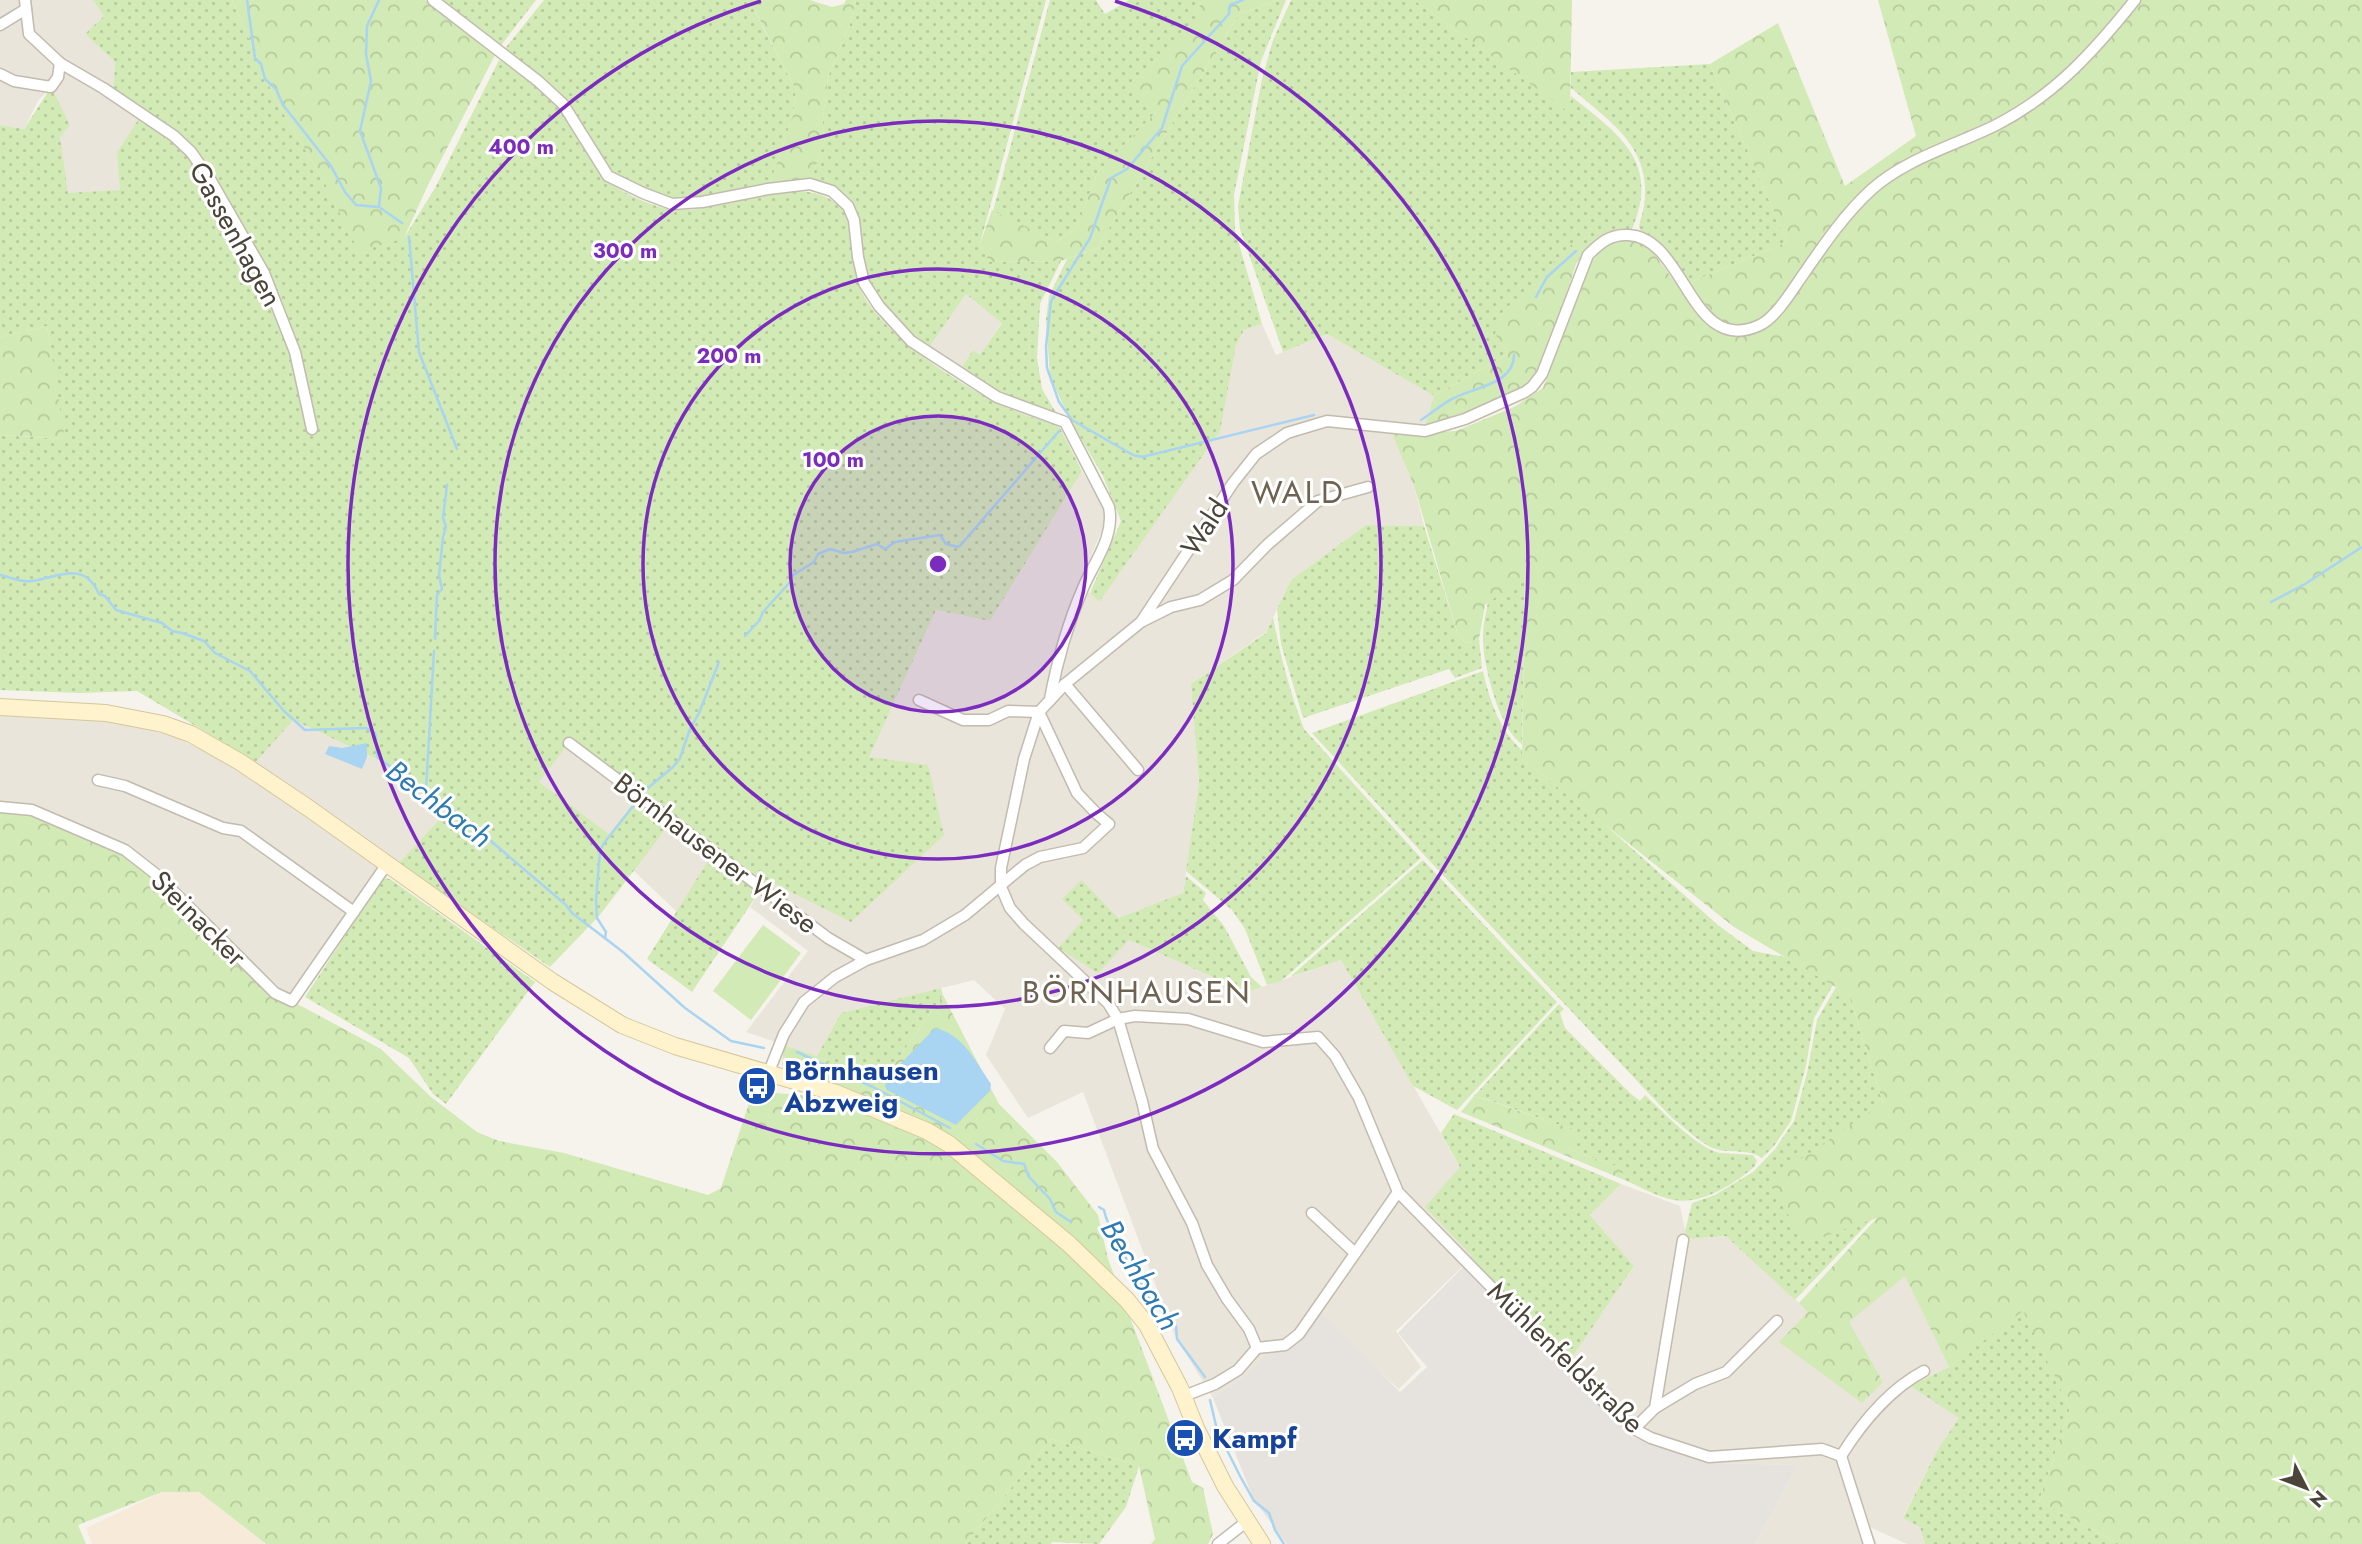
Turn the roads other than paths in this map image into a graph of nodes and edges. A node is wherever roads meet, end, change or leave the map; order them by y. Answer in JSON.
{"nodes":[{"id":1,"x":433,"y":0,"type":"edge"},
{"id":2,"x":2135,"y":0,"type":"edge"},
{"id":3,"x":25,"y":5,"type":"edge"},
{"id":4,"x":0,"y":25,"type":"edge"},
{"id":5,"x":60,"y":63,"type":"junction"},
{"id":6,"x":0,"y":74,"type":"edge"},
{"id":7,"x":312,"y":429,"type":"dead end"},
{"id":8,"x":1368,"y":487,"type":"dead end"},
{"id":9,"x":1141,"y":622,"type":"junction"},
{"id":10,"x":1065,"y":684,"type":"junction"},
{"id":11,"x":1050,"y":699,"type":"junction"},
{"id":12,"x":919,"y":700,"type":"dead end"},
{"id":13,"x":0,"y":707,"type":"edge"},
{"id":14,"x":1039,"y":712,"type":"junction"},
{"id":15,"x":569,"y":743,"type":"dead end"},
{"id":16,"x":1138,"y":770,"type":"dead end"},
{"id":17,"x":98,"y":780,"type":"dead end"},
{"id":18,"x":0,"y":807,"type":"edge"},
{"id":19,"x":387,"y":863,"type":"junction"},
{"id":20,"x":1001,"y":887,"type":"junction"},
{"id":21,"x":354,"y":912,"type":"junction"},
{"id":22,"x":866,"y":960,"type":"junction"},
{"id":23,"x":1118,"y":1019,"type":"junction"},
{"id":24,"x":1050,"y":1048,"type":"dead end"},
{"id":25,"x":768,"y":1074,"type":"junction"},
{"id":26,"x":1398,"y":1192,"type":"junction"},
{"id":27,"x":1312,"y":1213,"type":"dead end"},
{"id":28,"x":1683,"y":1240,"type":"dead end"},
{"id":29,"x":1355,"y":1253,"type":"junction"},
{"id":30,"x":1777,"y":1321,"type":"dead end"},
{"id":31,"x":1257,"y":1348,"type":"junction"},
{"id":32,"x":1924,"y":1371,"type":"dead end"},
{"id":33,"x":1182,"y":1392,"type":"junction"},
{"id":34,"x":1655,"y":1408,"type":"junction"},
{"id":35,"x":1634,"y":1429,"type":"junction"},
{"id":36,"x":1841,"y":1456,"type":"junction"},
{"id":37,"x":1246,"y":1522,"type":"junction"},
{"id":38,"x":1218,"y":1544,"type":"edge"},
{"id":39,"x":1262,"y":1544,"type":"edge"},
{"id":40,"x":1869,"y":1544,"type":"edge"}],
"edges":[{"from":1,"to":11,"type":"street"},
{"from":2,"to":9,"type":"street","name":"Wald"},
{"from":3,"to":4,"type":"street","name":"Gassenhagen"},
{"from":3,"to":5,"type":"street","name":"Gassenhagen"},
{"from":5,"to":6,"type":"street"},
{"from":5,"to":7,"type":"street","name":"Gassenhagen"},
{"from":8,"to":9,"type":"street","name":"Wald"},
{"from":9,"to":10,"type":"street"},
{"from":10,"to":11,"type":"street"},
{"from":10,"to":16,"type":"street"},
{"from":11,"to":14,"type":"street"},
{"from":12,"to":14,"type":"street"},
{"from":13,"to":19,"type":"main road"},
{"from":14,"to":20,"type":"street"},
{"from":14,"to":20,"type":"street"},
{"from":15,"to":22,"type":"street","name":"Börnhausener Wiese"},
{"from":17,"to":21,"type":"street"},
{"from":18,"to":21,"type":"street","name":"Steinacker"},
{"from":19,"to":21,"type":"street","name":"Steinacker"},
{"from":19,"to":25,"type":"main road"},
{"from":20,"to":22,"type":"street"},
{"from":20,"to":23,"type":"street"},
{"from":22,"to":25,"type":"street"},
{"from":23,"to":24,"type":"street"},
{"from":23,"to":26,"type":"street"},
{"from":23,"to":31,"type":"street"},
{"from":25,"to":33,"type":"main road"},
{"from":26,"to":29,"type":"street"},
{"from":26,"to":35,"type":"street","name":"Mühlenfeldstraße"},
{"from":27,"to":29,"type":"street"},
{"from":28,"to":34,"type":"street"},
{"from":29,"to":31,"type":"street"},
{"from":30,"to":34,"type":"street"},
{"from":31,"to":33,"type":"street"},
{"from":32,"to":36,"type":"street"},
{"from":33,"to":37,"type":"main road"},
{"from":34,"to":35,"type":"street"},
{"from":35,"to":36,"type":"street","name":"Mühlenfeldstraße"},
{"from":36,"to":40,"type":"street"},
{"from":37,"to":38,"type":"street"},
{"from":37,"to":39,"type":"main road"}]}
